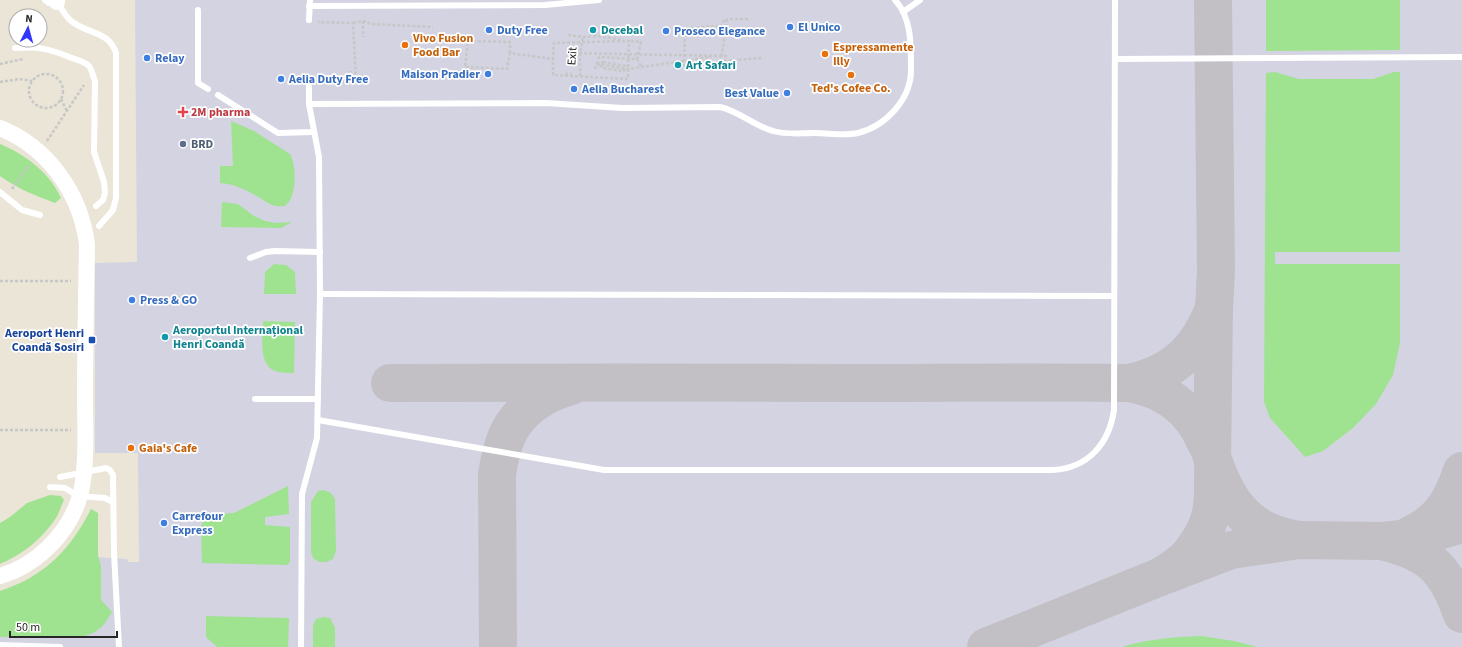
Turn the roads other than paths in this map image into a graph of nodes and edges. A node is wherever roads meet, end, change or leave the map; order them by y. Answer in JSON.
{"nodes":[{"id":1,"x":599,"y":0,"type":"edge"},
{"id":2,"x":895,"y":0,"type":"edge"},
{"id":3,"x":920,"y":0,"type":"edge"},
{"id":4,"x":1115,"y":0,"type":"edge"},
{"id":5,"x":53,"y":1,"type":"edge"},
{"id":6,"x":309,"y":3,"type":"edge"},
{"id":7,"x":198,"y":10,"type":"dead end"},
{"id":8,"x":903,"y":12,"type":"junction"},
{"id":9,"x":309,"y":20,"type":"dead end"},
{"id":10,"x":37,"y":48,"type":"edge"},
{"id":11,"x":1462,"y":57,"type":"edge"},
{"id":12,"x":1115,"y":59,"type":"junction"},
{"id":13,"x":311,"y":83,"type":"road end"},
{"id":14,"x":208,"y":89,"type":"dead end"},
{"id":15,"x":218,"y":95,"type":"dead end"},
{"id":16,"x":309,"y":104,"type":"junction"},
{"id":17,"x":0,"y":128,"type":"edge"},
{"id":18,"x":314,"y":132,"type":"junction"},
{"id":19,"x":0,"y":192,"type":"edge"},
{"id":20,"x":96,"y":206,"type":"dead end"},
{"id":21,"x":40,"y":215,"type":"dead end"},
{"id":22,"x":99,"y":226,"type":"dead end"},
{"id":23,"x":320,"y":252,"type":"junction"},
{"id":24,"x":250,"y":258,"type":"dead end"},
{"id":25,"x":320,"y":294,"type":"junction"},
{"id":26,"x":1114,"y":296,"type":"junction"},
{"id":27,"x":318,"y":399,"type":"junction"},
{"id":28,"x":255,"y":400,"type":"dead end"},
{"id":29,"x":318,"y":420,"type":"junction"},
{"id":30,"x":60,"y":477,"type":"dead end"},
{"id":31,"x":50,"y":487,"type":"dead end"},
{"id":32,"x":113,"y":502,"type":"junction"},
{"id":33,"x":0,"y":576,"type":"edge"},
{"id":34,"x":0,"y":645,"type":"edge"},
{"id":35,"x":60,"y":647,"type":"edge"},
{"id":36,"x":119,"y":647,"type":"edge"},
{"id":37,"x":301,"y":647,"type":"edge"}],
"edges":[{"from":1,"to":6,"type":"lane"},
{"from":2,"to":8,"type":"lane"},
{"from":3,"to":8,"type":"lane"},
{"from":4,"to":12,"type":"lane"},
{"from":5,"to":22,"type":"lane"},
{"from":6,"to":9,"type":"lane"},
{"from":7,"to":14,"type":"lane"},
{"from":8,"to":16,"type":"lane"},
{"from":10,"to":20,"type":"lane"},
{"from":11,"to":12,"type":"lane"},
{"from":12,"to":26,"type":"lane"},
{"from":13,"to":16,"type":"lane"},
{"from":15,"to":18,"type":"lane"},
{"from":16,"to":18,"type":"lane"},
{"from":17,"to":33,"type":"street"},
{"from":18,"to":23,"type":"lane"},
{"from":19,"to":21,"type":"lane"},
{"from":23,"to":24,"type":"lane"},
{"from":23,"to":25,"type":"lane"},
{"from":25,"to":26,"type":"lane"},
{"from":25,"to":27,"type":"lane"},
{"from":26,"to":29,"type":"lane"},
{"from":27,"to":28,"type":"lane"},
{"from":27,"to":29,"type":"lane"},
{"from":29,"to":37,"type":"lane"},
{"from":30,"to":32,"type":"lane"},
{"from":31,"to":32,"type":"lane"},
{"from":32,"to":36,"type":"lane"},
{"from":34,"to":35,"type":"lane"}]}
